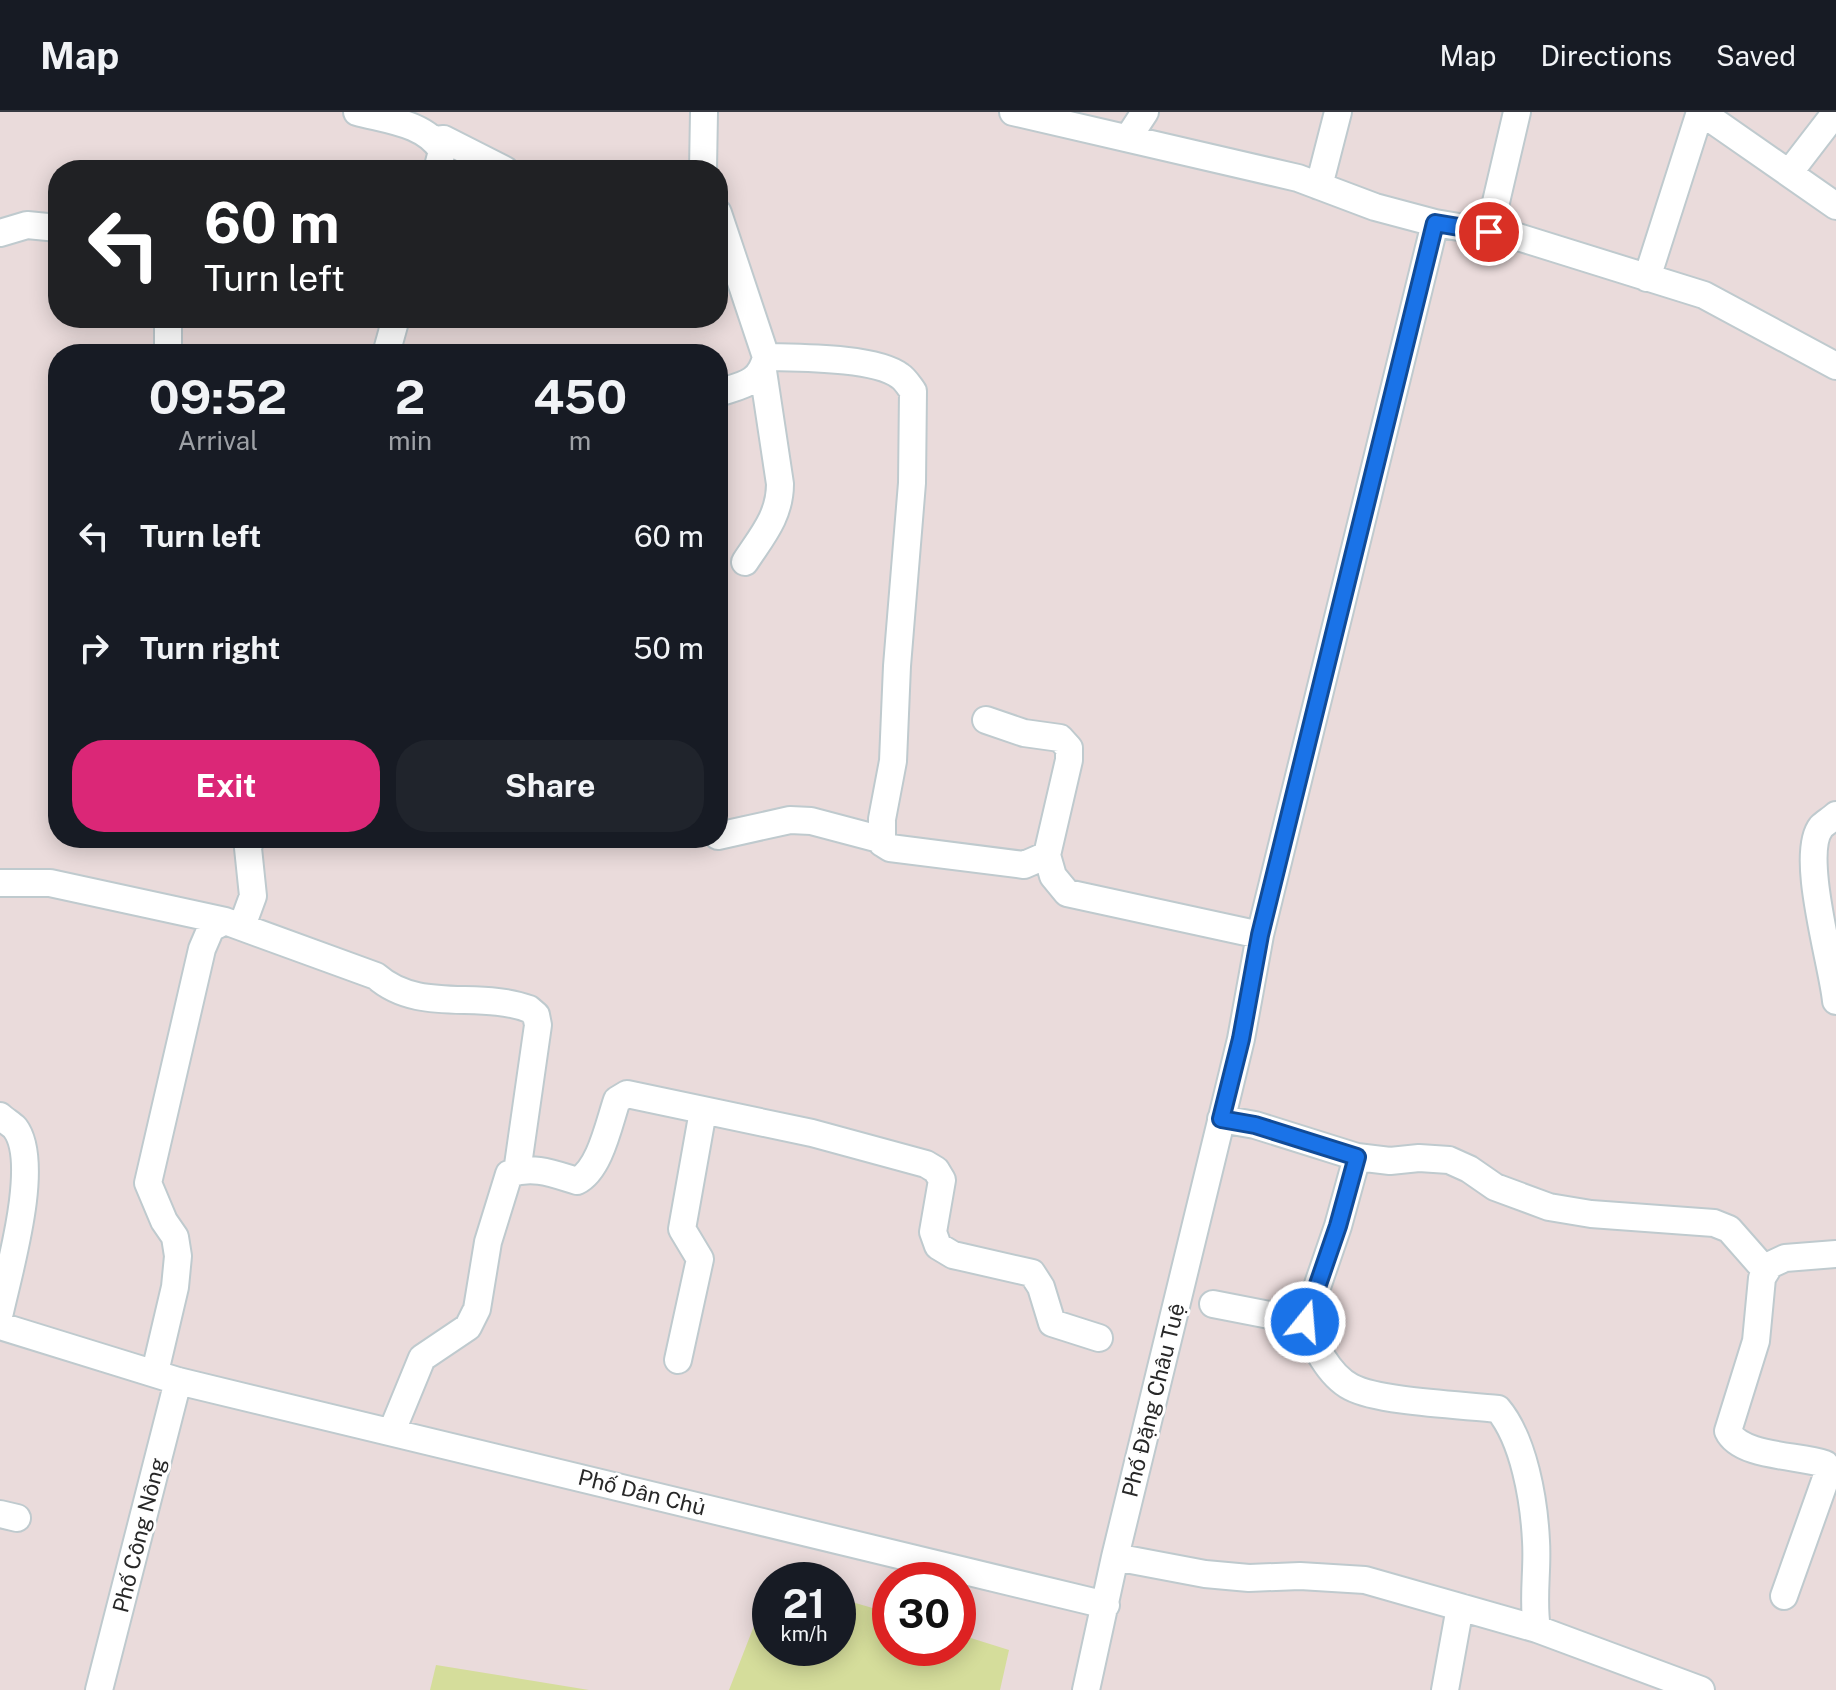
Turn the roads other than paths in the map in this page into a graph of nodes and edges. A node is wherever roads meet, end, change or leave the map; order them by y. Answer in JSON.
{"nodes":[{"id":1,"x":357,"y":112,"type":"edge"},
{"id":2,"x":704,"y":112,"type":"edge"},
{"id":3,"x":1013,"y":112,"type":"edge"},
{"id":4,"x":1145,"y":112,"type":"edge"},
{"id":5,"x":1338,"y":112,"type":"edge"},
{"id":6,"x":1517,"y":112,"type":"edge"},
{"id":7,"x":1700,"y":112,"type":"edge"},
{"id":8,"x":1836,"y":112,"type":"edge"},
{"id":9,"x":1128,"y":138,"type":"junction"},
{"id":10,"x":435,"y":140,"type":"junction"},
{"id":11,"x":440,"y":160,"type":"edge"},
{"id":12,"x":485,"y":160,"type":"edge"},
{"id":13,"x":703,"y":160,"type":"edge"},
{"id":14,"x":1789,"y":173,"type":"junction"},
{"id":15,"x":1319,"y":186,"type":"junction"},
{"id":16,"x":1836,"y":206,"type":"edge"},
{"id":17,"x":1435,"y":223,"type":"junction"},
{"id":18,"x":48,"y":227,"type":"edge"},
{"id":19,"x":1489,"y":232,"type":"junction"},
{"id":20,"x":0,"y":233,"type":"edge"},
{"id":21,"x":728,"y":245,"type":"edge"},
{"id":22,"x":1647,"y":278,"type":"junction"},
{"id":23,"x":765,"y":364,"type":"junction"},
{"id":24,"x":1836,"y":366,"type":"edge"},
{"id":25,"x":728,"y":390,"type":"edge"},
{"id":26,"x":745,"y":562,"type":"dead end"},
{"id":27,"x":986,"y":720,"type":"dead end"},
{"id":28,"x":1836,"y":815,"type":"edge"},
{"id":29,"x":728,"y":834,"type":"edge"},
{"id":30,"x":882,"y":843,"type":"junction"},
{"id":31,"x":248,"y":848,"type":"edge"},
{"id":32,"x":1047,"y":855,"type":"junction"},
{"id":33,"x":0,"y":883,"type":"edge"},
{"id":34,"x":234,"y":924,"type":"junction"},
{"id":35,"x":1260,"y":935,"type":"junction"},
{"id":36,"x":1835,"y":994,"type":"edge"},
{"id":37,"x":703,"y":1111,"type":"junction"},
{"id":38,"x":1222,"y":1115,"type":"junction"},
{"id":39,"x":0,"y":1116,"type":"edge"},
{"id":40,"x":1357,"y":1157,"type":"junction"},
{"id":41,"x":520,"y":1170,"type":"junction"},
{"id":42,"x":1836,"y":1254,"type":"edge"},
{"id":43,"x":1766,"y":1271,"type":"junction"},
{"id":44,"x":1213,"y":1304,"type":"dead end"},
{"id":45,"x":0,"y":1312,"type":"edge"},
{"id":46,"x":1305,"y":1322,"type":"junction"},
{"id":47,"x":0,"y":1326,"type":"edge"},
{"id":48,"x":1099,"y":1338,"type":"dead end"},
{"id":49,"x":678,"y":1360,"type":"dead end"},
{"id":50,"x":167,"y":1376,"type":"junction"},
{"id":51,"x":392,"y":1431,"type":"junction"},
{"id":52,"x":1115,"y":1557,"type":"junction"},
{"id":53,"x":1784,"y":1596,"type":"dead end"},
{"id":54,"x":1106,"y":1605,"type":"junction"},
{"id":55,"x":1460,"y":1607,"type":"junction"},
{"id":56,"x":1537,"y":1629,"type":"junction"},
{"id":57,"x":99,"y":1690,"type":"edge"},
{"id":58,"x":1086,"y":1690,"type":"edge"},
{"id":59,"x":1445,"y":1690,"type":"edge"},
{"id":60,"x":1701,"y":1690,"type":"edge"}],
"edges":[{"from":1,"to":10,"type":"street"},
{"from":2,"to":13,"type":"street"},
{"from":3,"to":9,"type":"street"},
{"from":4,"to":9,"type":"street"},
{"from":5,"to":15,"type":"street"},
{"from":6,"to":19,"type":"street"},
{"from":7,"to":14,"type":"street"},
{"from":7,"to":22,"type":"street"},
{"from":8,"to":14,"type":"street"},
{"from":9,"to":15,"type":"street"},
{"from":10,"to":11,"type":"street"},
{"from":10,"to":12,"type":"street"},
{"from":14,"to":16,"type":"street"},
{"from":15,"to":17,"type":"street"},
{"from":17,"to":19,"type":"street"},
{"from":17,"to":35,"type":"street"},
{"from":18,"to":20,"type":"street"},
{"from":19,"to":22,"type":"street"},
{"from":21,"to":23,"type":"street"},
{"from":22,"to":24,"type":"street"},
{"from":23,"to":25,"type":"street"},
{"from":23,"to":26,"type":"street"},
{"from":23,"to":30,"type":"street"},
{"from":27,"to":32,"type":"street"},
{"from":28,"to":36,"type":"street"},
{"from":29,"to":30,"type":"street"},
{"from":30,"to":32,"type":"street"},
{"from":31,"to":34,"type":"street"},
{"from":32,"to":35,"type":"street"},
{"from":33,"to":34,"type":"street"},
{"from":34,"to":41,"type":"street"},
{"from":34,"to":50,"type":"street","name":"Phố Công Nông"},
{"from":35,"to":38,"type":"street","name":"Phố Đặng Châu Tuệ"},
{"from":37,"to":41,"type":"street"},
{"from":37,"to":48,"type":"street"},
{"from":37,"to":49,"type":"street"},
{"from":38,"to":40,"type":"street"},
{"from":38,"to":52,"type":"street","name":"Phố Đặng Châu Tuệ"},
{"from":39,"to":45,"type":"street"},
{"from":40,"to":43,"type":"street"},
{"from":40,"to":46,"type":"street"},
{"from":41,"to":51,"type":"street"},
{"from":42,"to":43,"type":"street"},
{"from":43,"to":53,"type":"street"},
{"from":44,"to":46,"type":"street"},
{"from":46,"to":56,"type":"street"},
{"from":47,"to":50,"type":"street","name":"Phố Dân Chủ"},
{"from":50,"to":51,"type":"street","name":"Phố Dân Chủ"},
{"from":50,"to":57,"type":"street","name":"Phố Công Nông"},
{"from":51,"to":54,"type":"street","name":"Phố Dân Chủ"},
{"from":52,"to":54,"type":"street","name":"Phố Đặng Châu Tuệ"},
{"from":52,"to":55,"type":"street"},
{"from":54,"to":58,"type":"street","name":"Phố Đặng Châu Tuệ"},
{"from":55,"to":56,"type":"street"},
{"from":55,"to":59,"type":"street"},
{"from":56,"to":60,"type":"street"}]}
